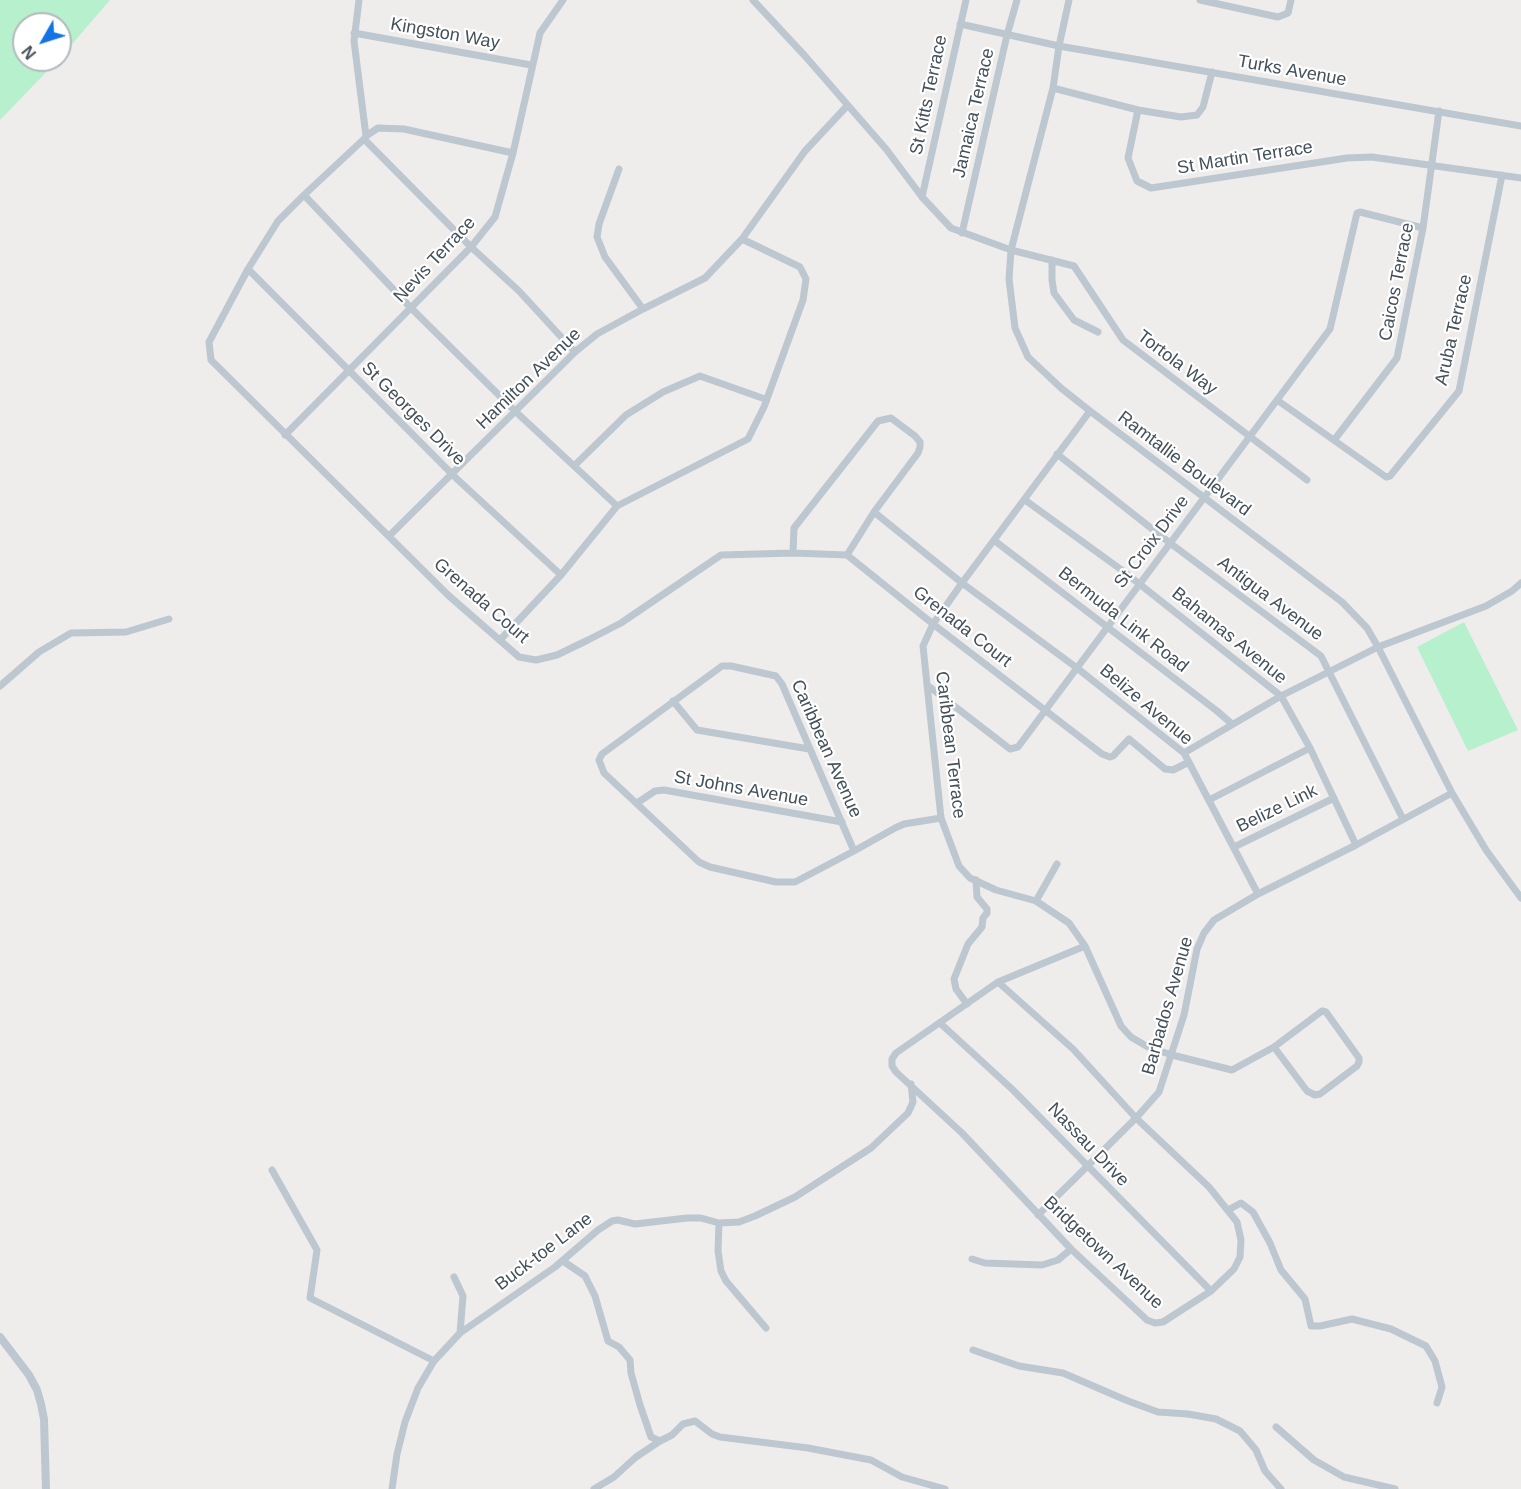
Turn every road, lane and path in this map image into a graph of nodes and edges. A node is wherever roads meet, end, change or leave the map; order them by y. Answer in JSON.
{"nodes":[{"id":1,"x":359,"y":0,"type":"edge"},
{"id":2,"x":562,"y":0,"type":"edge"},
{"id":3,"x":753,"y":0,"type":"edge"},
{"id":4,"x":966,"y":0,"type":"edge"},
{"id":5,"x":1017,"y":0,"type":"edge"},
{"id":6,"x":1069,"y":0,"type":"edge"},
{"id":7,"x":1200,"y":0,"type":"edge"},
{"id":8,"x":1291,"y":0,"type":"edge"},
{"id":9,"x":960,"y":24,"type":"junction"},
{"id":10,"x":354,"y":33,"type":"junction"},
{"id":11,"x":1007,"y":34,"type":"junction"},
{"id":12,"x":1059,"y":46,"type":"junction"},
{"id":13,"x":531,"y":65,"type":"junction"},
{"id":14,"x":1212,"y":72,"type":"junction"},
{"id":15,"x":1053,"y":88,"type":"junction"},
{"id":16,"x":847,"y":106,"type":"junction"},
{"id":17,"x":1138,"y":110,"type":"junction"},
{"id":18,"x":1439,"y":111,"type":"junction"},
{"id":19,"x":1521,"y":126,"type":"edge"},
{"id":20,"x":365,"y":137,"type":"junction"},
{"id":21,"x":513,"y":153,"type":"junction"},
{"id":22,"x":1433,"y":165,"type":"junction"},
{"id":23,"x":619,"y":169,"type":"dead end"},
{"id":24,"x":1502,"y":175,"type":"junction"},
{"id":25,"x":1521,"y":178,"type":"edge"},
{"id":26,"x":304,"y":195,"type":"junction"},
{"id":27,"x":922,"y":197,"type":"junction"},
{"id":28,"x":1423,"y":228,"type":"junction"},
{"id":29,"x":962,"y":233,"type":"junction"},
{"id":30,"x":742,"y":239,"type":"junction"},
{"id":31,"x":471,"y":247,"type":"junction"},
{"id":32,"x":1011,"y":250,"type":"junction"},
{"id":33,"x":1052,"y":260,"type":"junction"},
{"id":34,"x":248,"y":269,"type":"junction"},
{"id":35,"x":411,"y":308,"type":"junction"},
{"id":36,"x":642,"y":309,"type":"junction"},
{"id":37,"x":1098,"y":332,"type":"dead end"},
{"id":38,"x":575,"y":352,"type":"junction"},
{"id":39,"x":349,"y":371,"type":"junction"},
{"id":40,"x":765,"y":399,"type":"junction"},
{"id":41,"x":1277,"y":400,"type":"junction"},
{"id":42,"x":515,"y":411,"type":"junction"},
{"id":43,"x":1090,"y":411,"type":"junction"},
{"id":44,"x":285,"y":435,"type":"junction"},
{"id":45,"x":1249,"y":437,"type":"junction"},
{"id":46,"x":1335,"y":439,"type":"junction"},
{"id":47,"x":1058,"y":454,"type":"junction"},
{"id":48,"x":574,"y":466,"type":"junction"},
{"id":49,"x":452,"y":474,"type":"junction"},
{"id":50,"x":1307,"y":480,"type":"dead end"},
{"id":51,"x":1204,"y":498,"type":"junction"},
{"id":52,"x":1025,"y":500,"type":"junction"},
{"id":53,"x":616,"y":506,"type":"junction"},
{"id":54,"x":874,"y":512,"type":"junction"},
{"id":55,"x":389,"y":536,"type":"junction"},
{"id":56,"x":995,"y":541,"type":"junction"},
{"id":57,"x":1170,"y":543,"type":"junction"},
{"id":58,"x":793,"y":553,"type":"junction"},
{"id":59,"x":847,"y":555,"type":"junction"},
{"id":60,"x":561,"y":575,"type":"junction"},
{"id":61,"x":963,"y":583,"type":"junction"},
{"id":62,"x":1521,"y":583,"type":"edge"},
{"id":63,"x":1140,"y":584,"type":"junction"},
{"id":64,"x":169,"y":619,"type":"dead end"},
{"id":65,"x":933,"y":624,"type":"junction"},
{"id":66,"x":1108,"y":627,"type":"junction"},
{"id":67,"x":500,"y":640,"type":"junction"},
{"id":68,"x":1378,"y":647,"type":"junction"},
{"id":69,"x":1077,"y":668,"type":"junction"},
{"id":70,"x":1331,"y":672,"type":"junction"},
{"id":71,"x":927,"y":685,"type":"junction"},
{"id":72,"x":0,"y":686,"type":"edge"},
{"id":73,"x":1281,"y":696,"type":"junction"},
{"id":74,"x":673,"y":700,"type":"junction"},
{"id":75,"x":1046,"y":710,"type":"junction"},
{"id":76,"x":1232,"y":724,"type":"junction"},
{"id":77,"x":1310,"y":748,"type":"junction"},
{"id":78,"x":809,"y":749,"type":"junction"},
{"id":79,"x":1184,"y":753,"type":"junction"},
{"id":80,"x":1189,"y":762,"type":"junction"},
{"id":81,"x":1452,"y":793,"type":"junction"},
{"id":82,"x":1334,"y":798,"type":"junction"},
{"id":83,"x":1209,"y":800,"type":"junction"},
{"id":84,"x":637,"y":803,"type":"junction"},
{"id":85,"x":941,"y":818,"type":"junction"},
{"id":86,"x":1403,"y":819,"type":"junction"},
{"id":87,"x":842,"y":822,"type":"junction"},
{"id":88,"x":1356,"y":845,"type":"junction"},
{"id":89,"x":1234,"y":847,"type":"junction"},
{"id":90,"x":855,"y":851,"type":"junction"},
{"id":91,"x":1056,"y":864,"type":"dead end"},
{"id":92,"x":976,"y":880,"type":"junction"},
{"id":93,"x":1258,"y":894,"type":"junction"},
{"id":94,"x":1521,"y":898,"type":"edge"},
{"id":95,"x":1035,"y":901,"type":"junction"},
{"id":96,"x":1085,"y":946,"type":"junction"},
{"id":97,"x":998,"y":982,"type":"junction"},
{"id":98,"x":967,"y":1004,"type":"junction"},
{"id":99,"x":940,"y":1023,"type":"junction"},
{"id":100,"x":1274,"y":1047,"type":"junction"},
{"id":101,"x":1172,"y":1055,"type":"junction"},
{"id":102,"x":911,"y":1084,"type":"junction"},
{"id":103,"x":1136,"y":1118,"type":"junction"},
{"id":104,"x":1087,"y":1167,"type":"junction"},
{"id":105,"x":272,"y":1170,"type":"dead end"},
{"id":106,"x":1228,"y":1210,"type":"junction"},
{"id":107,"x":1038,"y":1215,"type":"junction"},
{"id":108,"x":719,"y":1223,"type":"junction"},
{"id":109,"x":1071,"y":1249,"type":"junction"},
{"id":110,"x":972,"y":1259,"type":"dead end"},
{"id":111,"x":563,"y":1261,"type":"junction"},
{"id":112,"x":454,"y":1277,"type":"dead end"},
{"id":113,"x":1210,"y":1291,"type":"junction"},
{"id":114,"x":766,"y":1328,"type":"dead end"},
{"id":115,"x":460,"y":1333,"type":"junction"},
{"id":116,"x":0,"y":1337,"type":"edge"},
{"id":117,"x":973,"y":1350,"type":"dead end"},
{"id":118,"x":434,"y":1361,"type":"junction"},
{"id":119,"x":1437,"y":1403,"type":"dead end"},
{"id":120,"x":1276,"y":1427,"type":"dead end"},
{"id":121,"x":660,"y":1441,"type":"junction"},
{"id":122,"x":46,"y":1489,"type":"edge"},
{"id":123,"x":392,"y":1489,"type":"edge"},
{"id":124,"x":594,"y":1489,"type":"edge"},
{"id":125,"x":945,"y":1489,"type":"edge"},
{"id":126,"x":1281,"y":1489,"type":"edge"},
{"id":127,"x":1395,"y":1489,"type":"edge"}],
"edges":[{"from":1,"to":10,"type":"street"},
{"from":2,"to":13,"type":"street","name":"Nevis Terrace"},
{"from":3,"to":16,"type":"street"},
{"from":4,"to":9,"type":"street","name":"St Kitts Terrace"},
{"from":5,"to":11,"type":"street","name":"Jamaica Terrace"},
{"from":6,"to":12,"type":"street","name":"Ramtallie Boulevard"},
{"from":7,"to":8,"type":"street"},
{"from":9,"to":11,"type":"street","name":"Turks Avenue"},
{"from":9,"to":27,"type":"street","name":"St Kitts Terrace"},
{"from":10,"to":13,"type":"street","name":"Kingston Way"},
{"from":10,"to":20,"type":"street"},
{"from":11,"to":12,"type":"street","name":"Turks Avenue"},
{"from":11,"to":29,"type":"street","name":"Jamaica Terrace"},
{"from":12,"to":14,"type":"street","name":"Turks Avenue"},
{"from":12,"to":15,"type":"street","name":"Ramtallie Boulevard"},
{"from":13,"to":21,"type":"street","name":"Nevis Terrace"},
{"from":14,"to":17,"type":"street"},
{"from":14,"to":18,"type":"street","name":"Turks Avenue"},
{"from":15,"to":17,"type":"street"},
{"from":15,"to":32,"type":"street","name":"Ramtallie Boulevard"},
{"from":16,"to":27,"type":"street"},
{"from":16,"to":30,"type":"street","name":"Hamilton Avenue"},
{"from":17,"to":22,"type":"street","name":"St Martin Terrace"},
{"from":18,"to":19,"type":"street","name":"Turks Avenue"},
{"from":18,"to":22,"type":"street","name":"Caicos Terrace"},
{"from":20,"to":21,"type":"street","name":"Grenada Court"},
{"from":20,"to":26,"type":"street","name":"Grenada Court"},
{"from":20,"to":31,"type":"street"},
{"from":21,"to":31,"type":"street","name":"Nevis Terrace"},
{"from":22,"to":24,"type":"street","name":"St Martin Terrace"},
{"from":22,"to":28,"type":"street","name":"Caicos Terrace"},
{"from":23,"to":36,"type":"street"},
{"from":24,"to":25,"type":"street","name":"St Martin Terrace"},
{"from":24,"to":46,"type":"street","name":"Aruba Terrace"},
{"from":26,"to":34,"type":"street","name":"Grenada Court"},
{"from":26,"to":35,"type":"street"},
{"from":27,"to":29,"type":"street"},
{"from":28,"to":41,"type":"street","name":"St Croix Drive"},
{"from":28,"to":46,"type":"street","name":"Caicos Terrace"},
{"from":29,"to":32,"type":"street"},
{"from":30,"to":36,"type":"street","name":"Hamilton Avenue"},
{"from":30,"to":40,"type":"street"},
{"from":31,"to":35,"type":"street","name":"Nevis Terrace"},
{"from":31,"to":38,"type":"street"},
{"from":32,"to":33,"type":"street","name":"Tortola Way"},
{"from":32,"to":43,"type":"street","name":"Ramtallie Boulevard"},
{"from":33,"to":37,"type":"street"},
{"from":33,"to":45,"type":"street","name":"Tortola Way"},
{"from":34,"to":39,"type":"street","name":"St Georges Drive"},
{"from":34,"to":44,"type":"street","name":"Grenada Court"},
{"from":35,"to":39,"type":"street","name":"Nevis Terrace"},
{"from":35,"to":42,"type":"street"},
{"from":36,"to":38,"type":"street","name":"Hamilton Avenue"},
{"from":38,"to":42,"type":"street","name":"Hamilton Avenue"},
{"from":39,"to":44,"type":"street","name":"Nevis Terrace"},
{"from":39,"to":49,"type":"street","name":"St Georges Drive"},
{"from":40,"to":48,"type":"street"},
{"from":40,"to":53,"type":"street"},
{"from":41,"to":45,"type":"street","name":"St Croix Drive"},
{"from":41,"to":46,"type":"street","name":"Aruba Terrace"},
{"from":42,"to":48,"type":"street"},
{"from":42,"to":49,"type":"street","name":"Hamilton Avenue"},
{"from":43,"to":47,"type":"street","name":"Caribbean Terrace"},
{"from":43,"to":51,"type":"street","name":"Ramtallie Boulevard"},
{"from":44,"to":55,"type":"street","name":"Grenada Court"},
{"from":45,"to":50,"type":"street","name":"Tortola Way"},
{"from":45,"to":51,"type":"street","name":"St Croix Drive"},
{"from":47,"to":52,"type":"street","name":"Caribbean Terrace"},
{"from":47,"to":57,"type":"street","name":"Antigua Avenue"},
{"from":48,"to":53,"type":"street"},
{"from":49,"to":55,"type":"street","name":"Hamilton Avenue"},
{"from":49,"to":60,"type":"street","name":"St Georges Drive"},
{"from":51,"to":57,"type":"street","name":"St Croix Drive"},
{"from":51,"to":68,"type":"street","name":"Ramtallie Boulevard"},
{"from":52,"to":56,"type":"street","name":"Caribbean Terrace"},
{"from":52,"to":63,"type":"street","name":"Bahamas Avenue"},
{"from":53,"to":60,"type":"street"},
{"from":54,"to":58,"type":"street"},
{"from":54,"to":59,"type":"street"},
{"from":54,"to":61,"type":"street","name":"Belize Avenue"},
{"from":55,"to":67,"type":"street","name":"Grenada Court"},
{"from":56,"to":61,"type":"street","name":"Caribbean Terrace"},
{"from":56,"to":66,"type":"street","name":"Bermuda Link Road"},
{"from":57,"to":63,"type":"street","name":"St Croix Drive"},
{"from":57,"to":70,"type":"street","name":"Antigua Avenue"},
{"from":58,"to":59,"type":"street","name":"Grenada Court"},
{"from":58,"to":67,"type":"street","name":"Grenada Court"},
{"from":59,"to":65,"type":"street","name":"Grenada Court"},
{"from":60,"to":67,"type":"street"},
{"from":61,"to":65,"type":"street","name":"Caribbean Terrace"},
{"from":61,"to":69,"type":"street","name":"Belize Avenue"},
{"from":62,"to":68,"type":"street"},
{"from":63,"to":66,"type":"street","name":"St Croix Drive"},
{"from":63,"to":73,"type":"street","name":"Bahamas Avenue"},
{"from":64,"to":72,"type":"street"},
{"from":65,"to":71,"type":"street","name":"Caribbean Terrace"},
{"from":65,"to":75,"type":"street","name":"Grenada Court"},
{"from":66,"to":69,"type":"street","name":"St Croix Drive"},
{"from":66,"to":76,"type":"street","name":"Bermuda Link Road"},
{"from":68,"to":70,"type":"street"},
{"from":68,"to":81,"type":"street","name":"Ramtallie Boulevard"},
{"from":69,"to":75,"type":"street","name":"St Croix Drive"},
{"from":69,"to":79,"type":"street","name":"Belize Avenue"},
{"from":70,"to":73,"type":"street"},
{"from":70,"to":86,"type":"street","name":"Antigua Avenue"},
{"from":71,"to":75,"type":"street","name":"St Croix Drive"},
{"from":71,"to":85,"type":"street","name":"Caribbean Terrace"},
{"from":73,"to":76,"type":"street"},
{"from":73,"to":77,"type":"street","name":"Bahamas Avenue"},
{"from":74,"to":78,"type":"street"},
{"from":74,"to":78,"type":"street","name":"Caribbean Avenue"},
{"from":74,"to":84,"type":"street","name":"Caribbean Avenue"},
{"from":75,"to":80,"type":"street","name":"Grenada Court"},
{"from":76,"to":79,"type":"street"},
{"from":77,"to":82,"type":"street","name":"Bahamas Avenue"},
{"from":77,"to":83,"type":"street"},
{"from":78,"to":87,"type":"street","name":"Caribbean Avenue"},
{"from":79,"to":80,"type":"street","name":"Belize Avenue"},
{"from":80,"to":83,"type":"street","name":"Belize Avenue"},
{"from":81,"to":86,"type":"street","name":"Barbados Avenue"},
{"from":81,"to":94,"type":"street","name":"Ramtallie Boulevard"},
{"from":82,"to":88,"type":"street","name":"Bahamas Avenue"},
{"from":82,"to":89,"type":"street","name":"Belize Link"},
{"from":83,"to":89,"type":"street","name":"Belize Avenue"},
{"from":84,"to":87,"type":"street","name":"St Johns Avenue"},
{"from":84,"to":90,"type":"street","name":"Caribbean Avenue"},
{"from":85,"to":90,"type":"street","name":"Caribbean Avenue"},
{"from":85,"to":92,"type":"street","name":"Caribbean Terrace"},
{"from":86,"to":88,"type":"street","name":"Barbados Avenue"},
{"from":87,"to":90,"type":"street","name":"Caribbean Avenue"},
{"from":88,"to":93,"type":"street","name":"Barbados Avenue"},
{"from":89,"to":93,"type":"street","name":"Belize Avenue"},
{"from":91,"to":95,"type":"street"},
{"from":92,"to":95,"type":"street","name":"Caribbean Terrace"},
{"from":92,"to":98,"type":"street"},
{"from":93,"to":101,"type":"street","name":"Barbados Avenue"},
{"from":95,"to":96,"type":"street","name":"Caribbean Terrace"},
{"from":96,"to":97,"type":"street"},
{"from":96,"to":101,"type":"street","name":"Caribbean Terrace"},
{"from":97,"to":98,"type":"street"},
{"from":97,"to":103,"type":"street","name":"Bridgetown Avenue"},
{"from":98,"to":99,"type":"street"},
{"from":99,"to":102,"type":"street","name":"Bridgetown Avenue"},
{"from":99,"to":104,"type":"street","name":"Nassau Drive"},
{"from":100,"to":100,"type":"street","name":"Caribbean Terrace"},
{"from":100,"to":101,"type":"street","name":"Caribbean Terrace"},
{"from":101,"to":103,"type":"street","name":"Barbados Avenue"},
{"from":102,"to":107,"type":"street","name":"Bridgetown Avenue"},
{"from":102,"to":108,"type":"street","name":"Buck-toe Lane"},
{"from":103,"to":104,"type":"street","name":"Barbados Avenue"},
{"from":103,"to":106,"type":"street","name":"Bridgetown Avenue"},
{"from":104,"to":107,"type":"street","name":"Barbados Avenue"},
{"from":104,"to":113,"type":"street","name":"Nassau Drive"},
{"from":105,"to":118,"type":"street"},
{"from":106,"to":113,"type":"street","name":"Bridgetown Avenue"},
{"from":106,"to":119,"type":"street"},
{"from":107,"to":109,"type":"street","name":"Bridgetown Avenue"},
{"from":108,"to":111,"type":"street","name":"Buck-toe Lane"},
{"from":108,"to":114,"type":"street"},
{"from":109,"to":110,"type":"street"},
{"from":109,"to":113,"type":"street","name":"Bridgetown Avenue"},
{"from":111,"to":115,"type":"street","name":"Buck-toe Lane"},
{"from":111,"to":121,"type":"street"},
{"from":112,"to":115,"type":"street"},
{"from":115,"to":118,"type":"street","name":"Buck-toe Lane"},
{"from":116,"to":122,"type":"street"},
{"from":117,"to":126,"type":"street"},
{"from":118,"to":123,"type":"street","name":"Buck-toe Lane"},
{"from":120,"to":127,"type":"street"},
{"from":121,"to":124,"type":"street"},
{"from":121,"to":125,"type":"street"}]}
